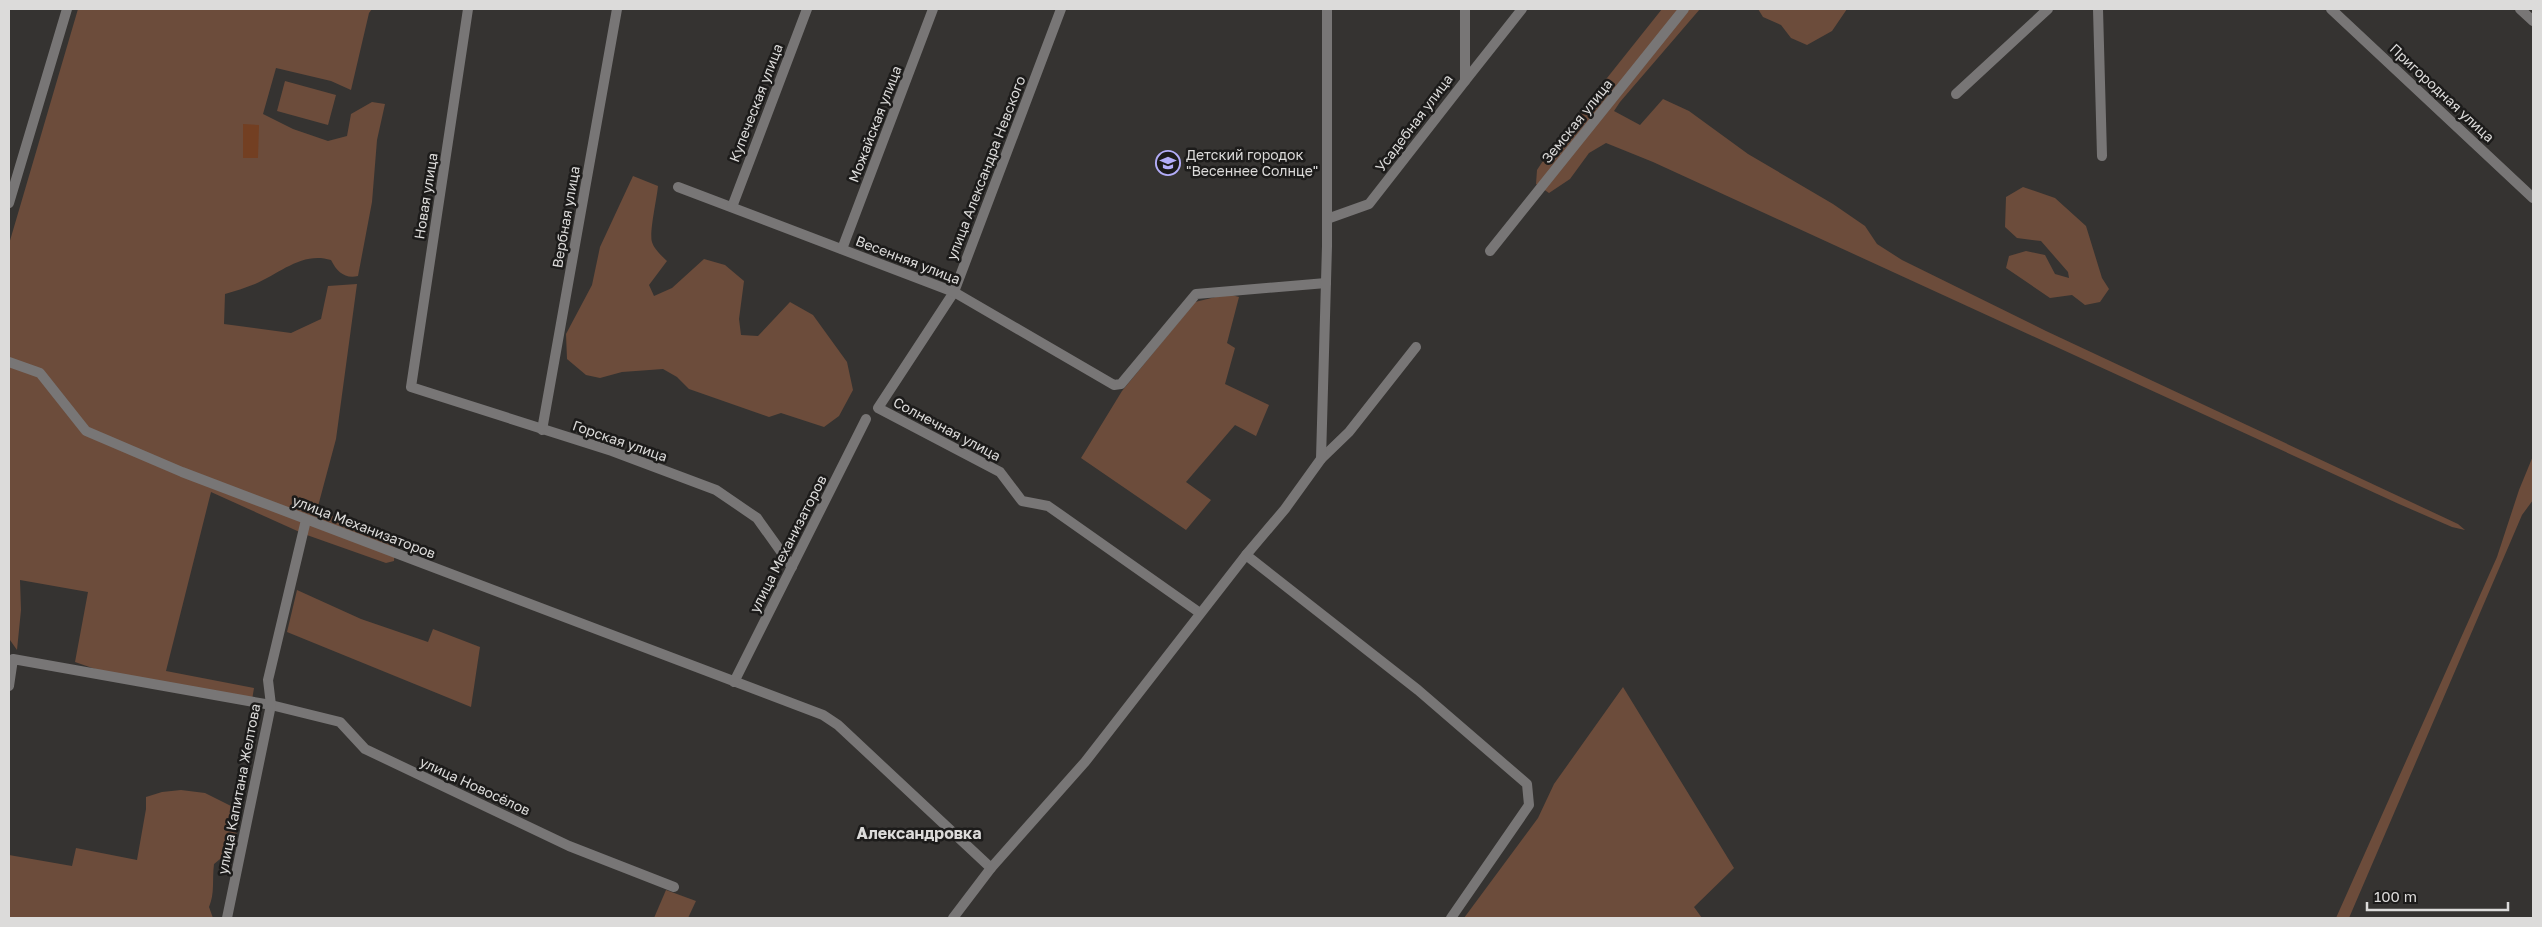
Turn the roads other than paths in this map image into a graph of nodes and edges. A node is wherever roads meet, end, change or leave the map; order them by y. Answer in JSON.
{"nodes":[{"id":1,"x":67,"y":9,"type":"edge"},
{"id":2,"x":468,"y":9,"type":"edge"},
{"id":3,"x":617,"y":9,"type":"edge"},
{"id":4,"x":807,"y":9,"type":"edge"},
{"id":5,"x":933,"y":9,"type":"edge"},
{"id":6,"x":1061,"y":9,"type":"edge"},
{"id":7,"x":1327,"y":9,"type":"edge"},
{"id":8,"x":1465,"y":9,"type":"edge"},
{"id":9,"x":1522,"y":9,"type":"edge"},
{"id":10,"x":1684,"y":9,"type":"edge"},
{"id":11,"x":2048,"y":9,"type":"edge"},
{"id":12,"x":2098,"y":9,"type":"edge"},
{"id":13,"x":2331,"y":9,"type":"edge"},
{"id":14,"x":2520,"y":9,"type":"edge"},
{"id":15,"x":2533,"y":21,"type":"edge"},
{"id":16,"x":1464,"y":81,"type":"junction"},
{"id":17,"x":1956,"y":94,"type":"dead end"},
{"id":18,"x":2102,"y":156,"type":"dead end"},
{"id":19,"x":678,"y":187,"type":"dead end"},
{"id":20,"x":2533,"y":198,"type":"edge"},
{"id":21,"x":9,"y":203,"type":"edge"},
{"id":22,"x":732,"y":207,"type":"junction"},
{"id":23,"x":1327,"y":219,"type":"junction"},
{"id":24,"x":842,"y":249,"type":"junction"},
{"id":25,"x":1490,"y":251,"type":"dead end"},
{"id":26,"x":1326,"y":283,"type":"junction"},
{"id":27,"x":954,"y":292,"type":"junction"},
{"id":28,"x":1416,"y":347,"type":"dead end"},
{"id":29,"x":9,"y":362,"type":"edge"},
{"id":30,"x":411,"y":387,"type":"joint"},
{"id":31,"x":878,"y":408,"type":"joint"},
{"id":32,"x":866,"y":419,"type":"dead end"},
{"id":33,"x":542,"y":430,"type":"junction"},
{"id":34,"x":1321,"y":459,"type":"junction"},
{"id":35,"x":306,"y":520,"type":"junction"},
{"id":36,"x":1246,"y":555,"type":"junction"},
{"id":37,"x":792,"y":567,"type":"junction"},
{"id":38,"x":1200,"y":613,"type":"junction"},
{"id":39,"x":734,"y":682,"type":"junction"},
{"id":40,"x":9,"y":686,"type":"edge"},
{"id":41,"x":271,"y":705,"type":"junction"},
{"id":42,"x":991,"y":868,"type":"junction"},
{"id":43,"x":674,"y":887,"type":"dead end"},
{"id":44,"x":227,"y":918,"type":"edge"},
{"id":45,"x":953,"y":918,"type":"edge"},
{"id":46,"x":1451,"y":918,"type":"edge"}],
"edges":[{"from":1,"to":21,"type":"street"},
{"from":2,"to":30,"type":"street","name":"Новая улица"},
{"from":3,"to":33,"type":"street","name":"Вербная улица"},
{"from":4,"to":22,"type":"street","name":"Купеческая улица"},
{"from":5,"to":24,"type":"street","name":"Можайская улица"},
{"from":6,"to":27,"type":"street","name":"улица Александра Невского"},
{"from":7,"to":23,"type":"street"},
{"from":8,"to":16,"type":"street","name":"Усадебная улица"},
{"from":9,"to":16,"type":"street"},
{"from":10,"to":25,"type":"street","name":"Земская улица"},
{"from":11,"to":17,"type":"street"},
{"from":12,"to":18,"type":"street"},
{"from":13,"to":20,"type":"street","name":"Пригородная улица"},
{"from":14,"to":15,"type":"street"},
{"from":16,"to":23,"type":"street","name":"Усадебная улица"},
{"from":19,"to":22,"type":"street","name":"Весенняя улица"},
{"from":22,"to":24,"type":"street","name":"Весенняя улица"},
{"from":23,"to":26,"type":"street"},
{"from":24,"to":27,"type":"street","name":"Весенняя улица"},
{"from":26,"to":27,"type":"street","name":"Весенняя улица"},
{"from":26,"to":34,"type":"street"},
{"from":27,"to":31,"type":"street","name":"улица Александра Невского"},
{"from":28,"to":34,"type":"street"},
{"from":29,"to":35,"type":"street","name":"улица Механизаторов"},
{"from":30,"to":33,"type":"street","name":"Горская улица"},
{"from":31,"to":38,"type":"street","name":"Солнечная улица"},
{"from":32,"to":37,"type":"street","name":"улица Механизаторов"},
{"from":33,"to":37,"type":"street","name":"Горская улица"},
{"from":34,"to":36,"type":"street"},
{"from":35,"to":39,"type":"street","name":"улица Механизаторов"},
{"from":35,"to":41,"type":"street","name":"улица Капитана Желтова"},
{"from":36,"to":38,"type":"street"},
{"from":36,"to":46,"type":"street"},
{"from":37,"to":39,"type":"street","name":"улица Механизаторов"},
{"from":38,"to":42,"type":"street"},
{"from":39,"to":42,"type":"street","name":"улица Механизаторов"},
{"from":40,"to":41,"type":"street","name":"улица Новосёлов"},
{"from":41,"to":43,"type":"street","name":"улица Новосёлов"},
{"from":41,"to":44,"type":"street","name":"улица Капитана Желтова"},
{"from":42,"to":45,"type":"street"}]}
